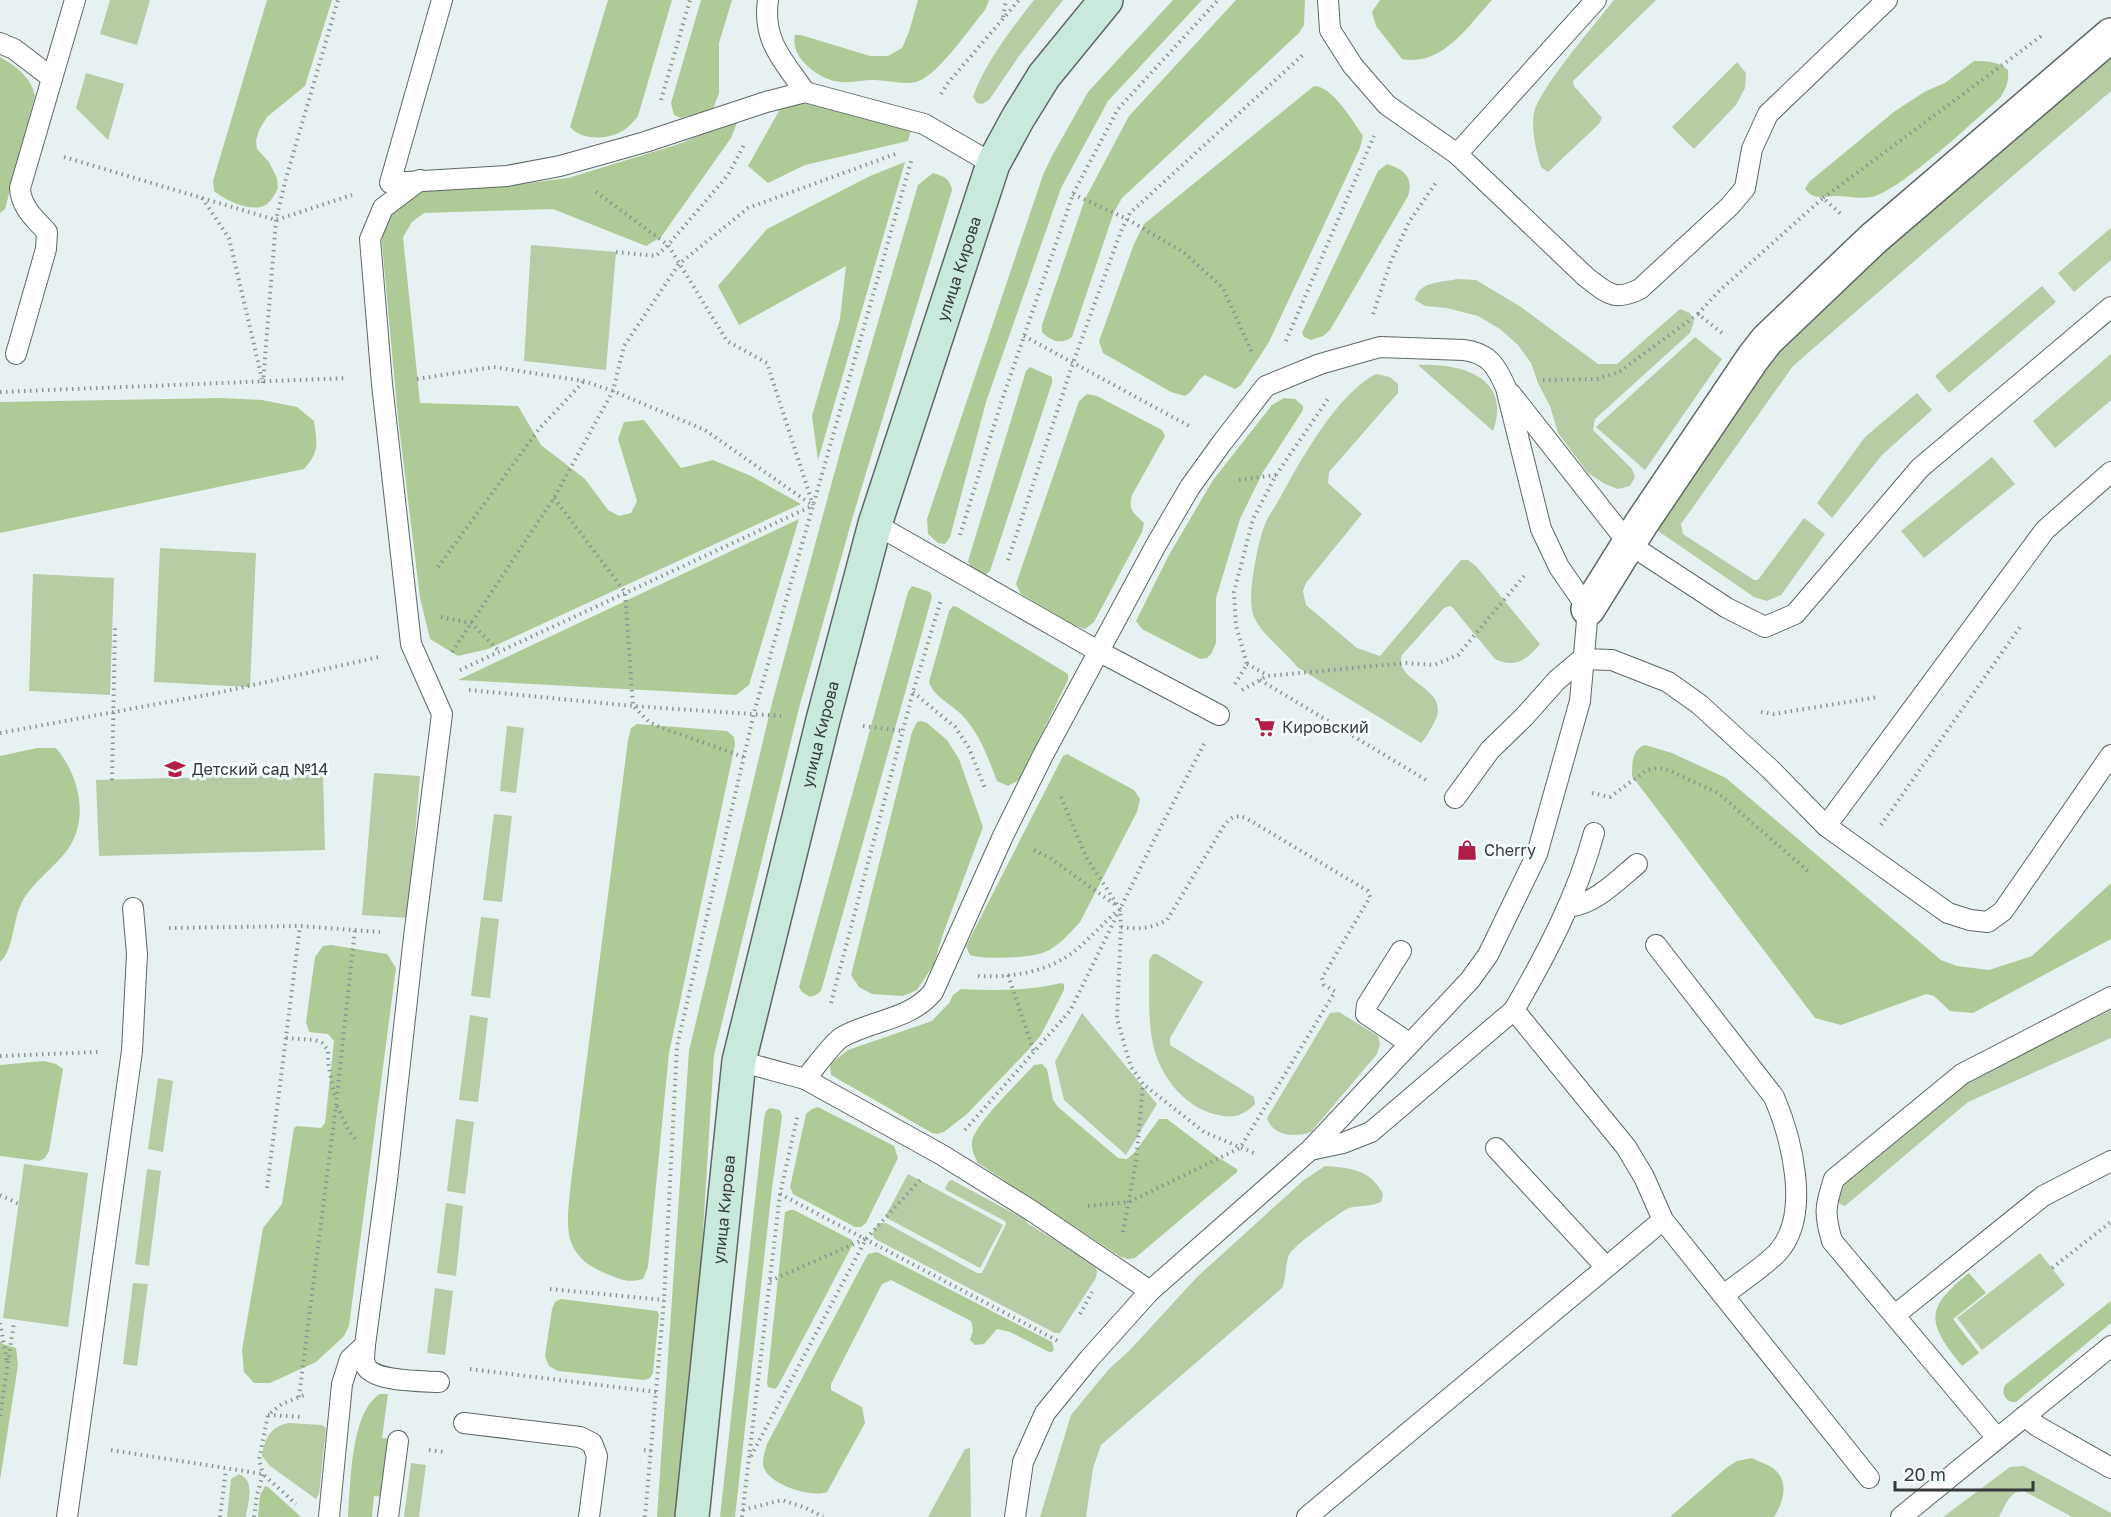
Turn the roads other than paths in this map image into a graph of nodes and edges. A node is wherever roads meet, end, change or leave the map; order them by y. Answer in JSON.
{"nodes":[{"id":1,"x":75,"y":0,"type":"edge"},
{"id":2,"x":442,"y":0,"type":"edge"},
{"id":3,"x":768,"y":0,"type":"edge"},
{"id":4,"x":1106,"y":0,"type":"edge"},
{"id":5,"x":1328,"y":0,"type":"edge"},
{"id":6,"x":1596,"y":0,"type":"edge"},
{"id":7,"x":1887,"y":0,"type":"edge"},
{"id":8,"x":2111,"y":36,"type":"edge"},
{"id":9,"x":0,"y":43,"type":"edge"},
{"id":10,"x":52,"y":78,"type":"junction"},
{"id":11,"x":805,"y":92,"type":"junction"},
{"id":12,"x":1457,"y":154,"type":"junction"},
{"id":13,"x":993,"y":164,"type":"junction"},
{"id":14,"x":420,"y":180,"type":"junction"},
{"id":15,"x":2111,"y":307,"type":"edge"},
{"id":16,"x":16,"y":354,"type":"dead end"},
{"id":17,"x":1506,"y":388,"type":"junction"},
{"id":18,"x":2111,"y":472,"type":"edge"},
{"id":19,"x":875,"y":525,"type":"junction"},
{"id":20,"x":1629,"y":544,"type":"junction"},
{"id":21,"x":1588,"y":609,"type":"junction"},
{"id":22,"x":1098,"y":651,"type":"junction"},
{"id":23,"x":1582,"y":659,"type":"junction"},
{"id":24,"x":1219,"y":715,"type":"road end"},
{"id":25,"x":2111,"y":755,"type":"edge"},
{"id":26,"x":1455,"y":798,"type":"road end"},
{"id":27,"x":1826,"y":826,"type":"junction"},
{"id":28,"x":1593,"y":832,"type":"dead end"},
{"id":29,"x":1637,"y":864,"type":"dead end"},
{"id":30,"x":1568,"y":907,"type":"junction"},
{"id":31,"x":134,"y":908,"type":"dead end"},
{"id":32,"x":1656,"y":945,"type":"dead end"},
{"id":33,"x":1401,"y":951,"type":"dead end"},
{"id":34,"x":2111,"y":997,"type":"edge"},
{"id":35,"x":1514,"y":1010,"type":"junction"},
{"id":36,"x":1409,"y":1043,"type":"junction"},
{"id":37,"x":739,"y":1061,"type":"junction"},
{"id":38,"x":805,"y":1079,"type":"junction"},
{"id":39,"x":1496,"y":1148,"type":"dead end"},
{"id":40,"x":1310,"y":1150,"type":"junction"},
{"id":41,"x":2111,"y":1161,"type":"edge"},
{"id":42,"x":1663,"y":1220,"type":"junction"},
{"id":43,"x":1606,"y":1267,"type":"junction"},
{"id":44,"x":1150,"y":1291,"type":"junction"},
{"id":45,"x":1724,"y":1295,"type":"junction"},
{"id":46,"x":1895,"y":1315,"type":"junction"},
{"id":47,"x":364,"y":1345,"type":"junction"},
{"id":48,"x":2111,"y":1346,"type":"edge"},
{"id":49,"x":439,"y":1382,"type":"dead end"},
{"id":50,"x":2025,"y":1416,"type":"junction"},
{"id":51,"x":464,"y":1423,"type":"dead end"},
{"id":52,"x":1997,"y":1438,"type":"junction"},
{"id":53,"x":398,"y":1441,"type":"dead end"},
{"id":54,"x":2111,"y":1468,"type":"edge"},
{"id":55,"x":1869,"y":1478,"type":"dead end"},
{"id":56,"x":67,"y":1517,"type":"edge"},
{"id":57,"x":329,"y":1517,"type":"edge"},
{"id":58,"x":388,"y":1517,"type":"edge"},
{"id":59,"x":589,"y":1517,"type":"edge"},
{"id":60,"x":692,"y":1517,"type":"edge"},
{"id":61,"x":1015,"y":1517,"type":"edge"},
{"id":62,"x":1307,"y":1517,"type":"edge"},
{"id":63,"x":1901,"y":1517,"type":"edge"}],
"edges":[{"from":1,"to":10,"type":"lane"},
{"from":2,"to":14,"type":"lane"},
{"from":3,"to":11,"type":"lane"},
{"from":4,"to":13,"type":"main road","name":"улица Кирова"},
{"from":5,"to":12,"type":"lane"},
{"from":6,"to":12,"type":"lane"},
{"from":7,"to":12,"type":"lane"},
{"from":8,"to":20,"type":"street"},
{"from":9,"to":10,"type":"lane"},
{"from":10,"to":16,"type":"lane"},
{"from":11,"to":13,"type":"lane"},
{"from":11,"to":14,"type":"lane"},
{"from":13,"to":19,"type":"main road","name":"улица Кирова"},
{"from":14,"to":47,"type":"lane"},
{"from":15,"to":20,"type":"lane"},
{"from":17,"to":20,"type":"lane"},
{"from":17,"to":21,"type":"lane"},
{"from":17,"to":22,"type":"lane"},
{"from":18,"to":27,"type":"lane"},
{"from":19,"to":22,"type":"lane"},
{"from":19,"to":37,"type":"main road","name":"улица Кирова"},
{"from":20,"to":21,"type":"street"},
{"from":21,"to":23,"type":"lane"},
{"from":22,"to":24,"type":"lane"},
{"from":22,"to":38,"type":"lane"},
{"from":23,"to":26,"type":"lane"},
{"from":23,"to":27,"type":"lane"},
{"from":23,"to":36,"type":"lane"},
{"from":25,"to":27,"type":"lane"},
{"from":28,"to":30,"type":"lane"},
{"from":29,"to":30,"type":"lane"},
{"from":30,"to":35,"type":"lane"},
{"from":31,"to":56,"type":"lane"},
{"from":32,"to":45,"type":"lane"},
{"from":33,"to":36,"type":"lane"},
{"from":34,"to":46,"type":"lane"},
{"from":35,"to":40,"type":"lane"},
{"from":35,"to":42,"type":"lane"},
{"from":36,"to":40,"type":"lane"},
{"from":37,"to":38,"type":"lane"},
{"from":37,"to":60,"type":"main road","name":"улица Кирова"},
{"from":38,"to":44,"type":"lane"},
{"from":39,"to":43,"type":"lane"},
{"from":40,"to":44,"type":"lane"},
{"from":41,"to":46,"type":"lane"},
{"from":42,"to":43,"type":"lane"},
{"from":42,"to":45,"type":"lane"},
{"from":43,"to":62,"type":"lane"},
{"from":44,"to":61,"type":"lane"},
{"from":45,"to":55,"type":"lane"},
{"from":46,"to":52,"type":"lane"},
{"from":47,"to":49,"type":"lane"},
{"from":47,"to":57,"type":"lane"},
{"from":48,"to":50,"type":"lane"},
{"from":50,"to":52,"type":"lane"},
{"from":50,"to":54,"type":"lane"},
{"from":51,"to":59,"type":"lane"},
{"from":52,"to":63,"type":"lane"},
{"from":53,"to":58,"type":"lane"}]}
